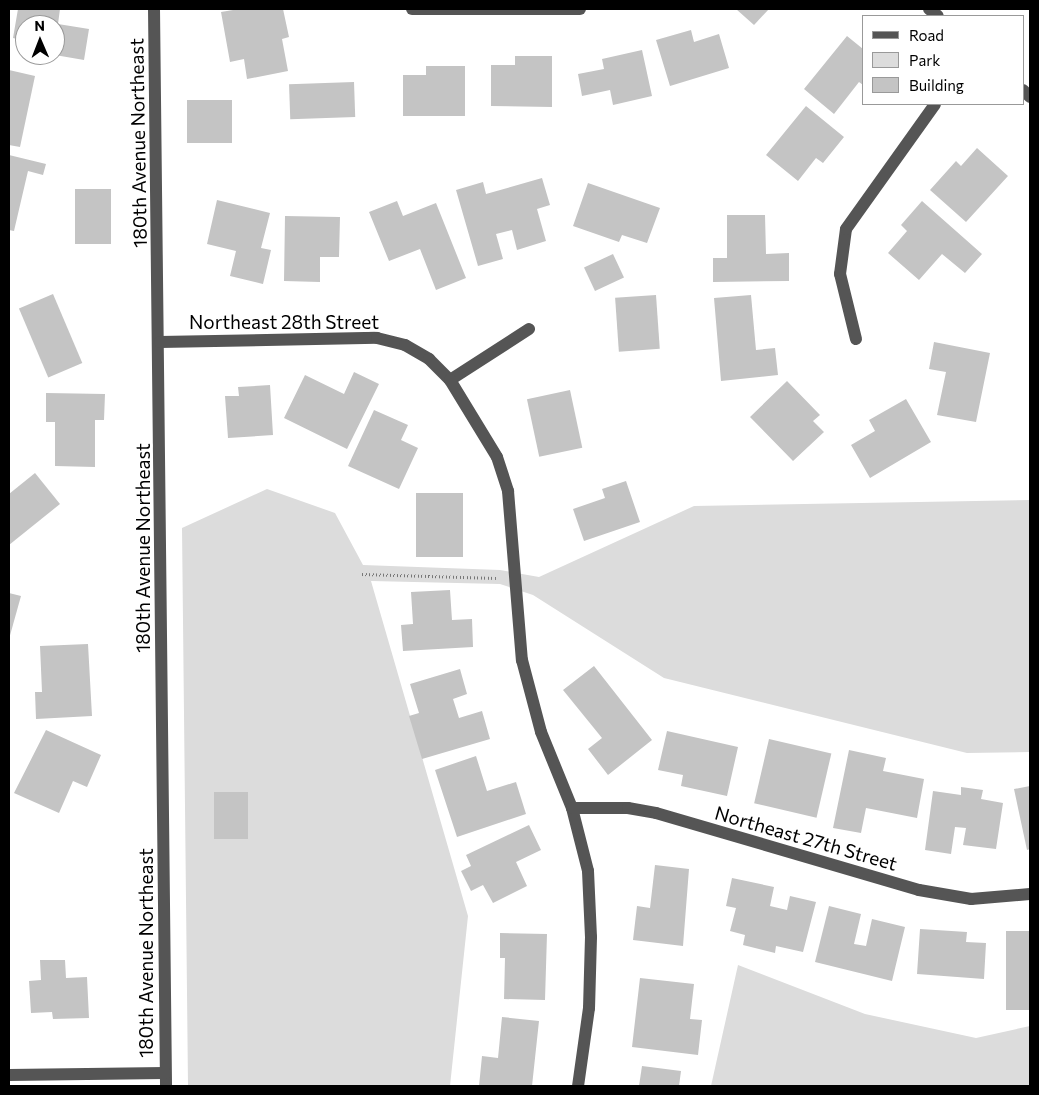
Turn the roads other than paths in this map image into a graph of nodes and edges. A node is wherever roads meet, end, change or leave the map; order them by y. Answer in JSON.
{"nodes":[{"id":1,"x":154,"y":9,"type":"edge"},
{"id":2,"x":412,"y":9,"type":"edge"},
{"id":3,"x":580,"y":9,"type":"edge"},
{"id":4,"x":934,"y":105,"type":"edge"},
{"id":5,"x":529,"y":329,"type":"dead end"},
{"id":6,"x":856,"y":339,"type":"dead end"},
{"id":7,"x":160,"y":342,"type":"junction"},
{"id":8,"x":450,"y":380,"type":"junction"},
{"id":9,"x":572,"y":808,"type":"junction"},
{"id":10,"x":1030,"y":894,"type":"edge"},
{"id":11,"x":9,"y":1075,"type":"edge"},
{"id":12,"x":166,"y":1080,"type":"edge"},
{"id":13,"x":578,"y":1086,"type":"edge"}],
"edges":[{"from":1,"to":7,"type":"street","name":"180th Avenue Northeast"},
{"from":2,"to":3,"type":"street"},
{"from":4,"to":6,"type":"street"},
{"from":5,"to":8,"type":"street"},
{"from":7,"to":8,"type":"street","name":"Northeast 28th Street"},
{"from":7,"to":12,"type":"street","name":"180th Avenue Northeast"},
{"from":8,"to":9,"type":"street","name":"Northeast 28th Street"},
{"from":9,"to":10,"type":"street","name":"Northeast 27th Street"},
{"from":9,"to":13,"type":"street","name":"Northeast 28th Street"},
{"from":11,"to":12,"type":"street"}]}
